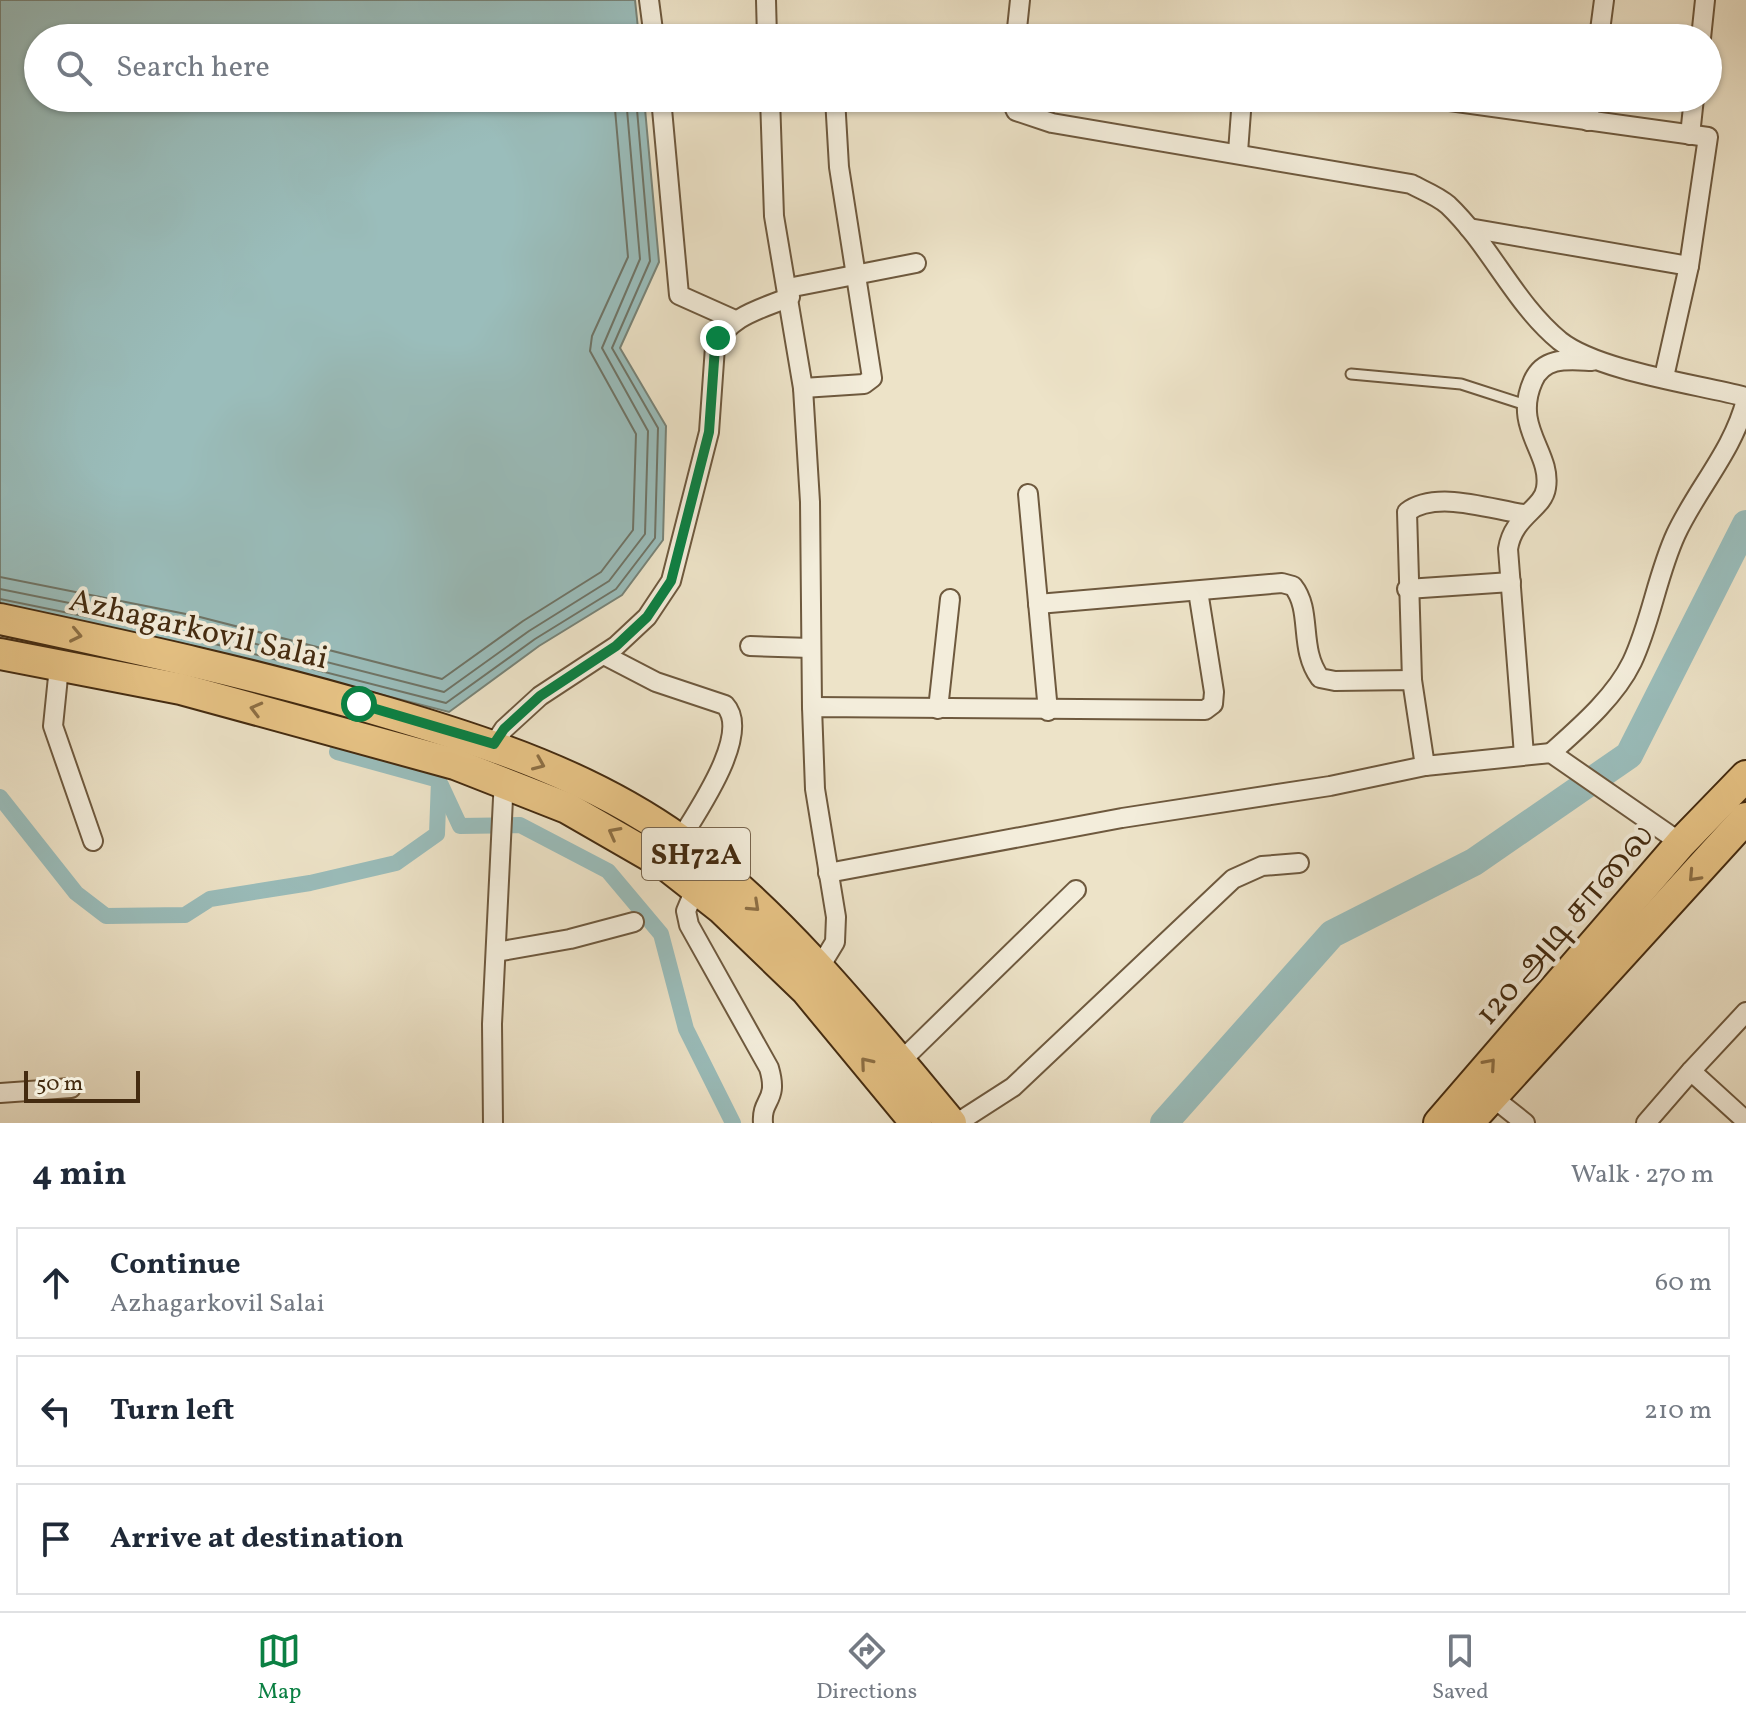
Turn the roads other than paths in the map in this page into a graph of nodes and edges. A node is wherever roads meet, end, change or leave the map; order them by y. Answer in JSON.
{"nodes":[{"id":1,"x":649,"y":0,"type":"edge"},
{"id":2,"x":766,"y":0,"type":"edge"},
{"id":3,"x":1020,"y":0,"type":"edge"},
{"id":4,"x":1604,"y":0,"type":"edge"},
{"id":5,"x":1705,"y":0,"type":"edge"},
{"id":6,"x":652,"y":24,"type":"edge"},
{"id":7,"x":767,"y":24,"type":"edge"},
{"id":8,"x":1017,"y":24,"type":"edge"},
{"id":9,"x":1601,"y":24,"type":"edge"},
{"id":10,"x":1702,"y":24,"type":"edge"},
{"id":11,"x":662,"y":112,"type":"edge"},
{"id":12,"x":770,"y":112,"type":"edge"},
{"id":13,"x":836,"y":112,"type":"edge"},
{"id":14,"x":1018,"y":112,"type":"edge"},
{"id":15,"x":1241,"y":112,"type":"edge"},
{"id":16,"x":1525,"y":112,"type":"edge"},
{"id":17,"x":1589,"y":112,"type":"edge"},
{"id":18,"x":1692,"y":112,"type":"edge"},
{"id":19,"x":1588,"y":121,"type":"junction"},
{"id":20,"x":1690,"y":135,"type":"junction"},
{"id":21,"x":1238,"y":152,"type":"junction"},
{"id":22,"x":1469,"y":228,"type":"junction"},
{"id":23,"x":916,"y":263,"type":"dead end"},
{"id":24,"x":1689,"y":266,"type":"junction"},
{"id":25,"x":854,"y":275,"type":"junction"},
{"id":26,"x":789,"y":293,"type":"junction"},
{"id":27,"x":735,"y":320,"type":"junction"},
{"id":28,"x":1595,"y":361,"type":"junction"},
{"id":29,"x":1351,"y":374,"type":"dead end"},
{"id":30,"x":1664,"y":377,"type":"junction"},
{"id":31,"x":803,"y":388,"type":"junction"},
{"id":32,"x":1746,"y":398,"type":"edge"},
{"id":33,"x":1526,"y":405,"type":"junction"},
{"id":34,"x":1028,"y":494,"type":"dead end"},
{"id":35,"x":1523,"y":514,"type":"junction"},
{"id":36,"x":1511,"y":582,"type":"junction"},
{"id":37,"x":1407,"y":589,"type":"junction"},
{"id":38,"x":1198,"y":591,"type":"junction"},
{"id":39,"x":950,"y":599,"type":"dead end"},
{"id":40,"x":1038,"y":604,"type":"junction"},
{"id":41,"x":0,"y":619,"type":"edge"},
{"id":42,"x":750,"y":646,"type":"dead end"},
{"id":43,"x":811,"y":648,"type":"junction"},
{"id":44,"x":0,"y":654,"type":"edge"},
{"id":45,"x":604,"y":655,"type":"junction"},
{"id":46,"x":59,"y":667,"type":"junction"},
{"id":47,"x":1412,"y":680,"type":"junction"},
{"id":48,"x":812,"y":707,"type":"junction"},
{"id":49,"x":938,"y":709,"type":"junction"},
{"id":50,"x":1048,"y":711,"type":"junction"},
{"id":51,"x":494,"y":744,"type":"junction"},
{"id":52,"x":1555,"y":754,"type":"junction"},
{"id":53,"x":1524,"y":755,"type":"junction"},
{"id":54,"x":1425,"y":766,"type":"junction"},
{"id":55,"x":1745,"y":779,"type":"edge"},
{"id":56,"x":505,"y":797,"type":"junction"},
{"id":57,"x":1746,"y":818,"type":"edge"},
{"id":58,"x":680,"y":840,"type":"junction"},
{"id":59,"x":93,"y":841,"type":"dead end"},
{"id":60,"x":1681,"y":843,"type":"junction"},
{"id":61,"x":1299,"y":863,"type":"dead end"},
{"id":62,"x":828,"y":873,"type":"junction"},
{"id":63,"x":696,"y":887,"type":"junction"},
{"id":64,"x":1076,"y":890,"type":"dead end"},
{"id":65,"x":634,"y":922,"type":"dead end"},
{"id":66,"x":496,"y":952,"type":"junction"},
{"id":67,"x":812,"y":979,"type":"junction"},
{"id":68,"x":1746,"y":1012,"type":"edge"},
{"id":69,"x":900,"y":1062,"type":"junction"},
{"id":70,"x":1691,"y":1071,"type":"junction"},
{"id":71,"x":71,"y":1088,"type":"dead end"},
{"id":72,"x":0,"y":1093,"type":"edge"},
{"id":73,"x":1491,"y":1096,"type":"junction"},
{"id":74,"x":1746,"y":1121,"type":"edge"},
{"id":75,"x":493,"y":1123,"type":"edge"},
{"id":76,"x":763,"y":1123,"type":"edge"},
{"id":77,"x":916,"y":1123,"type":"edge"},
{"id":78,"x":954,"y":1123,"type":"edge"},
{"id":79,"x":1439,"y":1123,"type":"edge"},
{"id":80,"x":1468,"y":1123,"type":"edge"},
{"id":81,"x":1525,"y":1123,"type":"edge"},
{"id":82,"x":1646,"y":1123,"type":"edge"}],
"edges":[{"from":1,"to":6,"type":"street"},
{"from":2,"to":7,"type":"street"},
{"from":3,"to":8,"type":"street"},
{"from":4,"to":9,"type":"street"},
{"from":5,"to":10,"type":"street"},
{"from":11,"to":27,"type":"street"},
{"from":12,"to":26,"type":"street"},
{"from":13,"to":25,"type":"street"},
{"from":14,"to":21,"type":"street"},
{"from":15,"to":21,"type":"street"},
{"from":16,"to":19,"type":"street"},
{"from":17,"to":19,"type":"street"},
{"from":18,"to":20,"type":"street"},
{"from":19,"to":20,"type":"street"},
{"from":20,"to":24,"type":"street"},
{"from":21,"to":22,"type":"street"},
{"from":22,"to":24,"type":"street"},
{"from":22,"to":28,"type":"street"},
{"from":23,"to":25,"type":"street"},
{"from":24,"to":30,"type":"street"},
{"from":25,"to":26,"type":"street"},
{"from":25,"to":31,"type":"street"},
{"from":26,"to":27,"type":"street"},
{"from":26,"to":31,"type":"street"},
{"from":27,"to":45,"type":"street"},
{"from":28,"to":30,"type":"street"},
{"from":28,"to":33,"type":"street"},
{"from":29,"to":33,"type":"lane"},
{"from":30,"to":32,"type":"street"},
{"from":31,"to":43,"type":"street"},
{"from":32,"to":52,"type":"street"},
{"from":33,"to":35,"type":"street"},
{"from":34,"to":40,"type":"street"},
{"from":35,"to":36,"type":"street"},
{"from":35,"to":37,"type":"street"},
{"from":36,"to":37,"type":"street"},
{"from":36,"to":53,"type":"street"},
{"from":37,"to":47,"type":"street"},
{"from":38,"to":40,"type":"street"},
{"from":38,"to":47,"type":"street"},
{"from":38,"to":50,"type":"street"},
{"from":39,"to":49,"type":"street"},
{"from":40,"to":50,"type":"street"},
{"from":41,"to":51,"type":"main road","name":"Azhagarkovil Salai","number":"SH72A","one_way":true},
{"from":42,"to":43,"type":"street"},
{"from":43,"to":48,"type":"street"},
{"from":44,"to":46,"type":"main road","name":"Azhagarkovil Salai","number":"SH72A"},
{"from":45,"to":51,"type":"street"},
{"from":45,"to":58,"type":"street"},
{"from":56,"to":46,"type":"main road","name":"Azhagarkovil Salai","number":"SH72A","one_way":true},
{"from":46,"to":59,"type":"street"},
{"from":47,"to":54,"type":"street"},
{"from":48,"to":49,"type":"street"},
{"from":48,"to":62,"type":"street"},
{"from":49,"to":50,"type":"street"},
{"from":51,"to":56,"type":"street"},
{"from":51,"to":58,"type":"main road","name":"Azhagarkovil Salai","number":"SH72A","one_way":true},
{"from":52,"to":53,"type":"street"},
{"from":52,"to":60,"type":"street"},
{"from":53,"to":54,"type":"street"},
{"from":54,"to":62,"type":"street"},
{"from":55,"to":60,"type":"main road","name":"120 அடி சாலை"},
{"from":63,"to":56,"type":"main road","name":"Azhagarkovil Salai","number":"SH72A","one_way":true},
{"from":56,"to":66,"type":"street"},
{"from":57,"to":73,"type":"main road","name":"120 அடி சாலை","one_way":true},
{"from":58,"to":67,"type":"main road","name":"Azhagarkovil Salai","number":"SH72A","one_way":true},
{"from":79,"to":60,"type":"main road","name":"120 அடி சாலை","one_way":true},
{"from":61,"to":78,"type":"street"},
{"from":62,"to":67,"type":"street"},
{"from":63,"to":67,"type":"main road","name":"Azhagarkovil Salai","number":"SH72A"},
{"from":63,"to":76,"type":"street"},
{"from":64,"to":69,"type":"street"},
{"from":65,"to":66,"type":"street"},
{"from":66,"to":75,"type":"street"},
{"from":67,"to":69,"type":"main road","name":"Azhagarkovil Salai","number":"SH72A"},
{"from":77,"to":67,"type":"main road","name":"Azhagarkovil Salai","number":"SH72A","one_way":true},
{"from":68,"to":70,"type":"street"},
{"from":69,"to":78,"type":"main road","name":"Azhagarkovil Salai","number":"SH72A"},
{"from":70,"to":74,"type":"street"},
{"from":70,"to":82,"type":"street"},
{"from":71,"to":72,"type":"street"},
{"from":73,"to":80,"type":"main road","name":"120 அடி சாலை"},
{"from":73,"to":81,"type":"street"}]}
